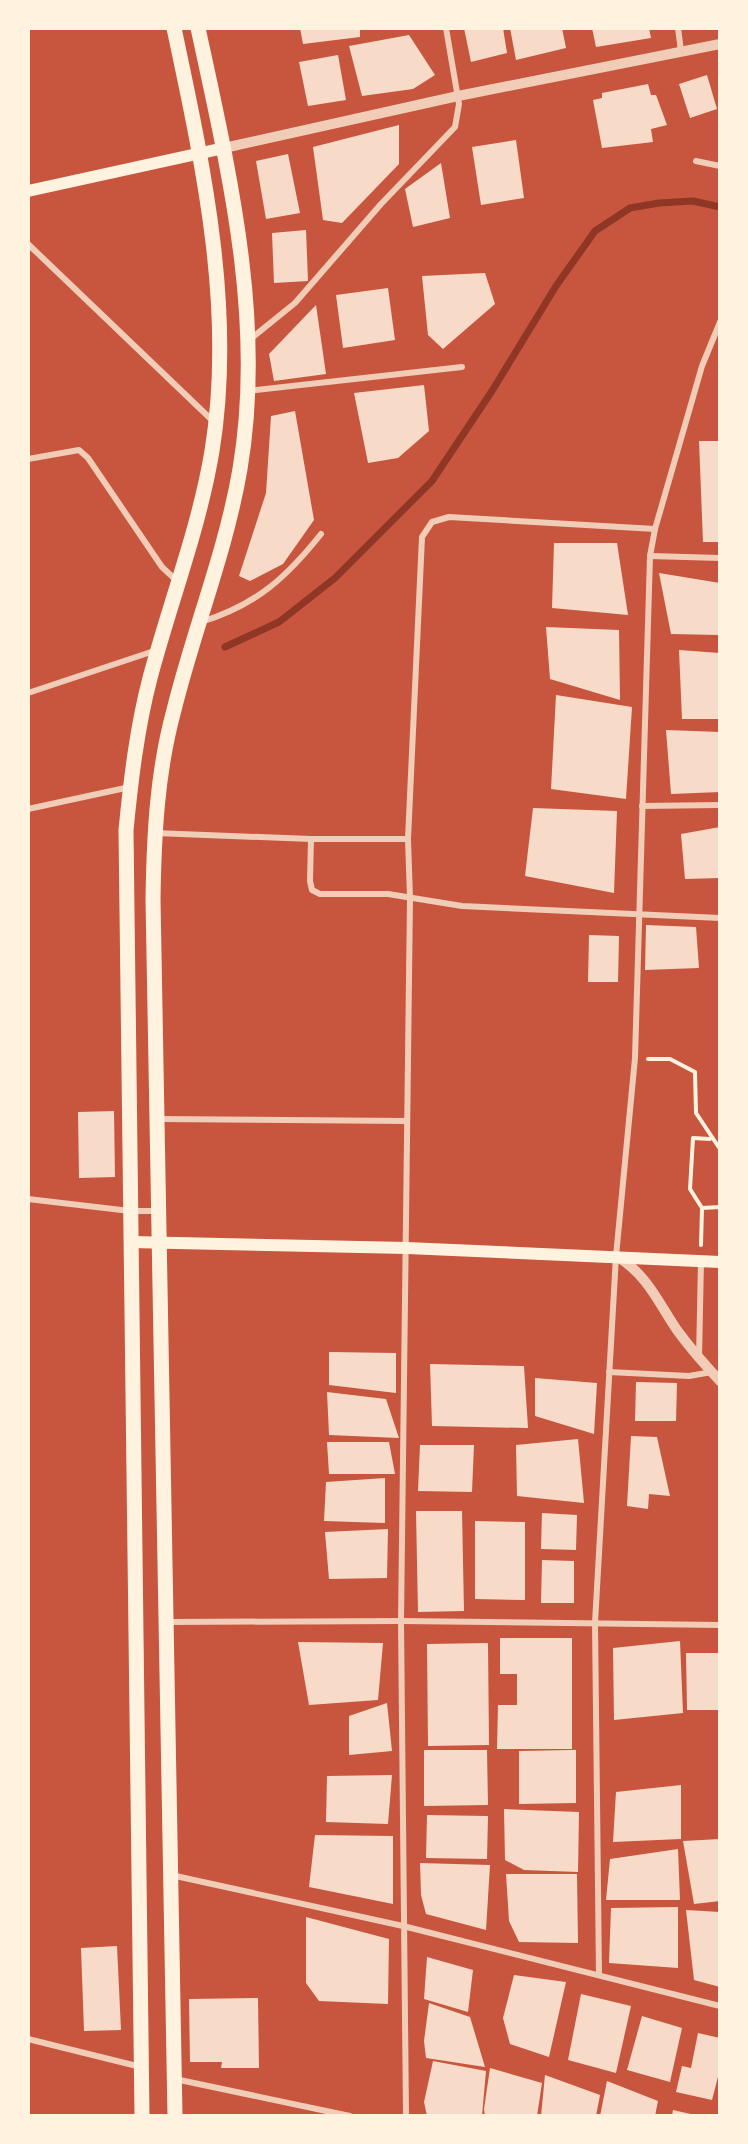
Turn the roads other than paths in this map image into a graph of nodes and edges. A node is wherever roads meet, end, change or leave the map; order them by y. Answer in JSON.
{"nodes":[{"id":1,"x":174,"y":28,"type":"edge"},
{"id":2,"x":198,"y":28,"type":"edge"},
{"id":3,"x":446,"y":28,"type":"edge"},
{"id":4,"x":678,"y":28,"type":"edge"},
{"id":5,"x":720,"y":44,"type":"edge"},
{"id":6,"x":681,"y":51,"type":"junction"},
{"id":7,"x":458,"y":96,"type":"junction"},
{"id":8,"x":224,"y":148,"type":"junction"},
{"id":9,"x":199,"y":154,"type":"junction"},
{"id":10,"x":696,"y":160,"type":"dead end"},
{"id":11,"x":720,"y":166,"type":"edge"},
{"id":12,"x":28,"y":191,"type":"edge"},
{"id":13,"x":28,"y":244,"type":"edge"},
{"id":14,"x":720,"y":322,"type":"edge"},
{"id":15,"x":248,"y":341,"type":"junction"},
{"id":16,"x":462,"y":367,"type":"dead end"},
{"id":17,"x":247,"y":391,"type":"junction"},
{"id":18,"x":215,"y":424,"type":"junction"},
{"id":19,"x":28,"y":459,"type":"edge"},
{"id":20,"x":655,"y":529,"type":"junction"},
{"id":21,"x":321,"y":534,"type":"dead end"},
{"id":22,"x":650,"y":556,"type":"junction"},
{"id":23,"x":720,"y":558,"type":"edge"},
{"id":24,"x":179,"y":582,"type":"junction"},
{"id":25,"x":199,"y":623,"type":"junction"},
{"id":26,"x":158,"y":650,"type":"junction"},
{"id":27,"x":28,"y":693,"type":"edge"},
{"id":28,"x":130,"y":786,"type":"junction"},
{"id":29,"x":720,"y":805,"type":"edge"},
{"id":30,"x":642,"y":806,"type":"junction"},
{"id":31,"x":28,"y":809,"type":"edge"},
{"id":32,"x":154,"y":833,"type":"junction"},
{"id":33,"x":311,"y":839,"type":"junction"},
{"id":34,"x":408,"y":839,"type":"junction"},
{"id":35,"x":410,"y":898,"type":"junction"},
{"id":36,"x":639,"y":915,"type":"junction"},
{"id":37,"x":720,"y":918,"type":"edge"},
{"id":38,"x":156,"y":1119,"type":"junction"},
{"id":39,"x":407,"y":1121,"type":"junction"},
{"id":40,"x":28,"y":1199,"type":"edge"},
{"id":41,"x":130,"y":1211,"type":"junction"},
{"id":42,"x":158,"y":1211,"type":"junction"},
{"id":43,"x":130,"y":1242,"type":"junction"},
{"id":44,"x":158,"y":1242,"type":"junction"},
{"id":45,"x":407,"y":1248,"type":"junction"},
{"id":46,"x":616,"y":1256,"type":"junction"},
{"id":47,"x":701,"y":1261,"type":"junction"},
{"id":48,"x":720,"y":1262,"type":"edge"},
{"id":49,"x":699,"y":1358,"type":"junction"},
{"id":50,"x":609,"y":1372,"type":"junction"},
{"id":51,"x":712,"y":1372,"type":"junction"},
{"id":52,"x":720,"y":1381,"type":"edge"},
{"id":53,"x":401,"y":1621,"type":"junction"},
{"id":54,"x":166,"y":1622,"type":"junction"},
{"id":55,"x":595,"y":1623,"type":"junction"},
{"id":56,"x":720,"y":1625,"type":"edge"},
{"id":57,"x":171,"y":1875,"type":"junction"},
{"id":58,"x":403,"y":1926,"type":"junction"},
{"id":59,"x":599,"y":1975,"type":"junction"},
{"id":60,"x":720,"y":2006,"type":"edge"},
{"id":61,"x":28,"y":2038,"type":"edge"},
{"id":62,"x":141,"y":2067,"type":"junction"},
{"id":63,"x":174,"y":2079,"type":"junction"},
{"id":64,"x":142,"y":2115,"type":"edge"},
{"id":65,"x":175,"y":2115,"type":"edge"},
{"id":66,"x":350,"y":2115,"type":"edge"},
{"id":67,"x":406,"y":2115,"type":"edge"}],
"edges":[{"from":1,"to":9,"type":"main road"},
{"from":2,"to":8,"type":"main road"},
{"from":3,"to":7,"type":"street"},
{"from":4,"to":6,"type":"street"},
{"from":5,"to":6,"type":"street"},
{"from":6,"to":7,"type":"street"},
{"from":7,"to":8,"type":"street"},
{"from":7,"to":15,"type":"street"},
{"from":8,"to":9,"type":"main road"},
{"from":8,"to":15,"type":"main road"},
{"from":9,"to":12,"type":"main road"},
{"from":9,"to":18,"type":"main road"},
{"from":10,"to":11,"type":"street"},
{"from":13,"to":18,"type":"street"},
{"from":14,"to":20,"type":"street"},
{"from":15,"to":17,"type":"main road"},
{"from":16,"to":17,"type":"street"},
{"from":17,"to":25,"type":"main road"},
{"from":18,"to":24,"type":"main road"},
{"from":19,"to":24,"type":"street"},
{"from":20,"to":22,"type":"street"},
{"from":20,"to":34,"type":"street"},
{"from":21,"to":25,"type":"street"},
{"from":22,"to":23,"type":"street"},
{"from":22,"to":30,"type":"street"},
{"from":24,"to":26,"type":"main road"},
{"from":25,"to":32,"type":"main road"},
{"from":26,"to":27,"type":"street"},
{"from":26,"to":28,"type":"main road"},
{"from":28,"to":31,"type":"street"},
{"from":28,"to":41,"type":"main road"},
{"from":29,"to":30,"type":"street"},
{"from":30,"to":36,"type":"street"},
{"from":32,"to":33,"type":"street"},
{"from":32,"to":38,"type":"main road"},
{"from":33,"to":34,"type":"street"},
{"from":33,"to":35,"type":"street"},
{"from":34,"to":35,"type":"street"},
{"from":35,"to":36,"type":"street"},
{"from":35,"to":39,"type":"street"},
{"from":36,"to":37,"type":"street"},
{"from":36,"to":46,"type":"street"},
{"from":38,"to":39,"type":"street"},
{"from":38,"to":42,"type":"main road"},
{"from":39,"to":45,"type":"street"},
{"from":40,"to":41,"type":"street"},
{"from":41,"to":42,"type":"street"},
{"from":41,"to":43,"type":"main road"},
{"from":42,"to":44,"type":"main road"},
{"from":43,"to":44,"type":"main road"},
{"from":43,"to":62,"type":"main road"},
{"from":44,"to":45,"type":"main road"},
{"from":44,"to":54,"type":"main road"},
{"from":45,"to":46,"type":"main road"},
{"from":45,"to":53,"type":"street"},
{"from":46,"to":47,"type":"main road"},
{"from":46,"to":49,"type":"street"},
{"from":46,"to":50,"type":"street"},
{"from":47,"to":48,"type":"main road"},
{"from":47,"to":49,"type":"street"},
{"from":49,"to":51,"type":"street"},
{"from":50,"to":51,"type":"street"},
{"from":50,"to":55,"type":"street"},
{"from":51,"to":52,"type":"street"},
{"from":53,"to":54,"type":"street"},
{"from":53,"to":55,"type":"street"},
{"from":53,"to":58,"type":"street"},
{"from":54,"to":57,"type":"main road"},
{"from":55,"to":56,"type":"street"},
{"from":55,"to":59,"type":"street"},
{"from":57,"to":58,"type":"street"},
{"from":57,"to":63,"type":"main road"},
{"from":58,"to":59,"type":"street"},
{"from":58,"to":67,"type":"street"},
{"from":59,"to":60,"type":"street"},
{"from":61,"to":62,"type":"street"},
{"from":62,"to":64,"type":"main road"},
{"from":63,"to":65,"type":"main road"},
{"from":63,"to":66,"type":"street"}]}
